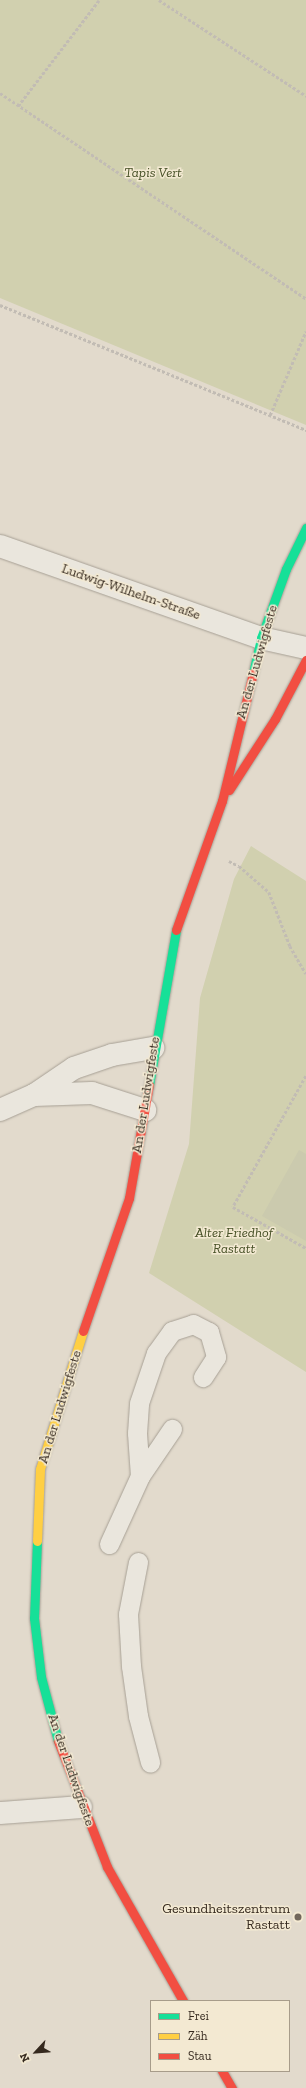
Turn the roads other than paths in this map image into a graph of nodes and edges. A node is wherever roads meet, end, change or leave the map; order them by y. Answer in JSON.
{"nodes":[{"id":1,"x":306,"y":528,"type":"edge"},
{"id":2,"x":0,"y":546,"type":"edge"},
{"id":3,"x":261,"y":638,"type":"junction"},
{"id":4,"x":306,"y":648,"type":"edge"},
{"id":5,"x":306,"y":660,"type":"edge"},
{"id":6,"x":222,"y":801,"type":"junction"},
{"id":7,"x":153,"y":1048,"type":"junction"},
{"id":8,"x":34,"y":1095,"type":"junction"},
{"id":9,"x":0,"y":1110,"type":"edge"},
{"id":10,"x":144,"y":1110,"type":"junction"},
{"id":11,"x":203,"y":1377,"type":"dead end"},
{"id":12,"x":172,"y":1428,"type":"dead end"},
{"id":13,"x":140,"y":1476,"type":"junction"},
{"id":14,"x":109,"y":1544,"type":"dead end"},
{"id":15,"x":138,"y":1562,"type":"dead end"},
{"id":16,"x":150,"y":1762,"type":"dead end"},
{"id":17,"x":81,"y":1807,"type":"junction"},
{"id":18,"x":0,"y":1812,"type":"edge"},
{"id":19,"x":182,"y":2000,"type":"edge"},
{"id":20,"x":223,"y":2072,"type":"edge"},
{"id":21,"x":232,"y":2088,"type":"edge"}],
"edges":[{"from":1,"to":3,"type":"street","name":"An der Ludwigfeste"},
{"from":2,"to":3,"type":"street","name":"Ludwig-Wilhelm-Straße"},
{"from":3,"to":4,"type":"street","name":"Ludwig-Wilhelm-Straße"},
{"from":3,"to":6,"type":"street","name":"An der Ludwigfeste"},
{"from":5,"to":6,"type":"street","name":"An der Ludwigfeste"},
{"from":6,"to":7,"type":"street","name":"An der Ludwigfeste"},
{"from":7,"to":8,"type":"street"},
{"from":7,"to":10,"type":"street","name":"An der Ludwigfeste"},
{"from":8,"to":9,"type":"street"},
{"from":8,"to":10,"type":"street"},
{"from":10,"to":17,"type":"street","name":"An der Ludwigfeste"},
{"from":11,"to":13,"type":"lane"},
{"from":12,"to":13,"type":"lane"},
{"from":13,"to":14,"type":"lane"},
{"from":15,"to":16,"type":"lane"},
{"from":17,"to":18,"type":"street"},
{"from":17,"to":19,"type":"street","name":"An der Ludwigfeste"},
{"from":20,"to":21,"type":"street"}]}
